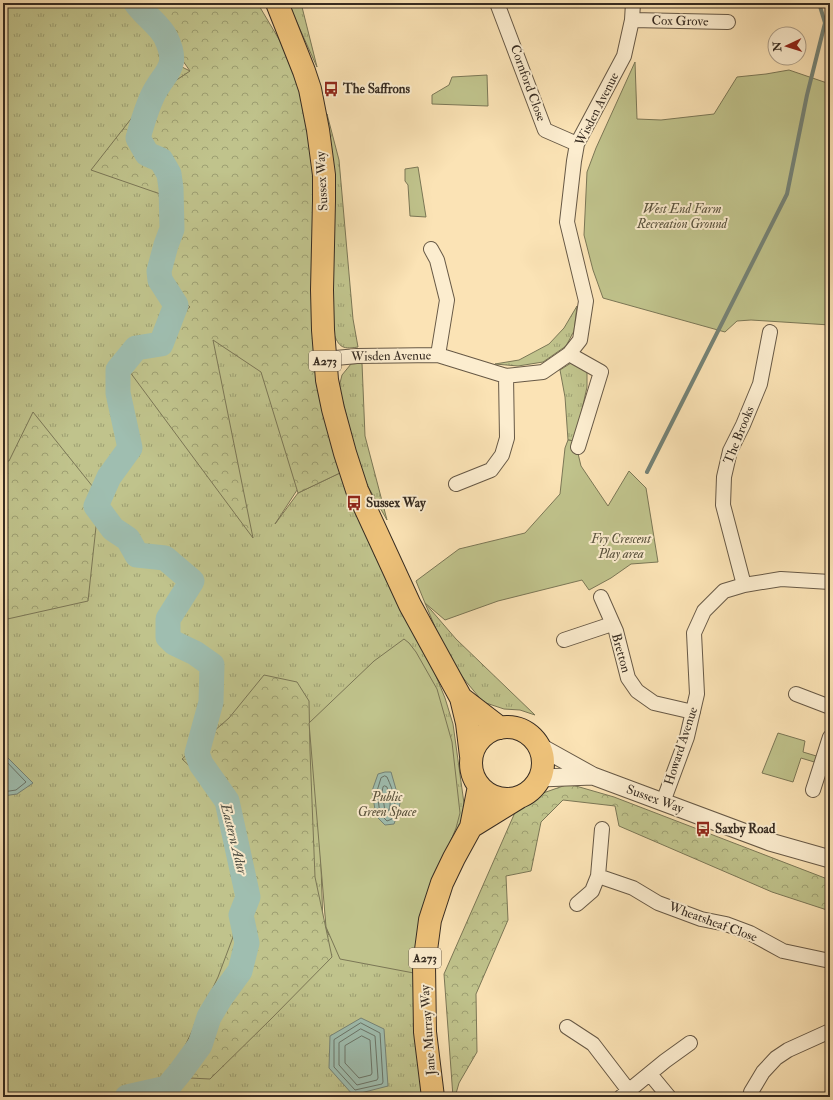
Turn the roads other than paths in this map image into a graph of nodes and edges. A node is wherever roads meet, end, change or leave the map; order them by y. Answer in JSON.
{"nodes":[{"id":1,"x":277,"y":3,"type":"edge"},
{"id":2,"x":497,"y":3,"type":"edge"},
{"id":3,"x":633,"y":3,"type":"edge"},
{"id":4,"x":632,"y":20,"type":"junction"},
{"id":5,"x":728,"y":22,"type":"dead end"},
{"id":6,"x":577,"y":144,"type":"junction"},
{"id":7,"x":431,"y":249,"type":"dead end"},
{"id":8,"x":770,"y":332,"type":"dead end"},
{"id":9,"x":569,"y":354,"type":"junction"},
{"id":10,"x":438,"y":355,"type":"junction"},
{"id":11,"x":325,"y":358,"type":"junction"},
{"id":12,"x":506,"y":376,"type":"junction"},
{"id":13,"x":578,"y":447,"type":"dead end"},
{"id":14,"x":456,"y":484,"type":"dead end"},
{"id":15,"x":830,"y":582,"type":"edge"},
{"id":16,"x":744,"y":585,"type":"junction"},
{"id":17,"x":601,"y":597,"type":"dead end"},
{"id":18,"x":612,"y":624,"type":"junction"},
{"id":19,"x":564,"y":640,"type":"dead end"},
{"id":20,"x":796,"y":694,"type":"dead end"},
{"id":21,"x":461,"y":698,"type":"junction"},
{"id":22,"x":830,"y":707,"type":"edge"},
{"id":23,"x":693,"y":712,"type":"junction"},
{"id":24,"x":500,"y":728,"type":"junction"},
{"id":25,"x":830,"y":737,"type":"edge"},
{"id":26,"x":539,"y":746,"type":"junction"},
{"id":27,"x":471,"y":756,"type":"junction"},
{"id":28,"x":593,"y":776,"type":"junction"},
{"id":29,"x":540,"y":778,"type":"junction"},
{"id":30,"x":479,"y":786,"type":"junction"},
{"id":31,"x":813,"y":790,"type":"dead end"},
{"id":32,"x":518,"y":798,"type":"junction"},
{"id":33,"x":663,"y":802,"type":"junction"},
{"id":34,"x":471,"y":828,"type":"junction"},
{"id":35,"x":602,"y":829,"type":"dead end"},
{"id":36,"x":830,"y":859,"type":"edge"},
{"id":37,"x":598,"y":876,"type":"junction"},
{"id":38,"x":577,"y":904,"type":"dead end"},
{"id":39,"x":830,"y":961,"type":"edge"},
{"id":40,"x":566,"y":1027,"type":"dead end"},
{"id":41,"x":830,"y":1031,"type":"edge"},
{"id":42,"x":690,"y":1043,"type":"dead end"},
{"id":43,"x":650,"y":1074,"type":"junction"},
{"id":44,"x":625,"y":1094,"type":"edge"},
{"id":45,"x":433,"y":1097,"type":"edge"},
{"id":46,"x":669,"y":1097,"type":"edge"},
{"id":47,"x":751,"y":1097,"type":"edge"}],
"edges":[{"from":1,"to":11,"type":"main road","name":"Sussex Way","number":"A273"},
{"from":2,"to":6,"type":"street","name":"Cornford Close"},
{"from":3,"to":4,"type":"street","name":"Wisden Avenue"},
{"from":4,"to":5,"type":"street","name":"Cox Grove"},
{"from":4,"to":6,"type":"street","name":"Wisden Avenue"},
{"from":6,"to":9,"type":"street","name":"Wisden Avenue"},
{"from":7,"to":10,"type":"street"},
{"from":8,"to":16,"type":"street","name":"The Brooks"},
{"from":9,"to":12,"type":"street","name":"Wisden Avenue"},
{"from":9,"to":13,"type":"street"},
{"from":10,"to":11,"type":"street","name":"Wisden Avenue"},
{"from":10,"to":12,"type":"street","name":"Wisden Avenue"},
{"from":11,"to":21,"type":"main road","name":"Sussex Way","number":"A273"},
{"from":12,"to":14,"type":"street"},
{"from":15,"to":16,"type":"street","name":"Howard Avenue"},
{"from":16,"to":23,"type":"street","name":"Howard Avenue"},
{"from":17,"to":18,"type":"street","name":"Bretton"},
{"from":18,"to":19,"type":"street","name":"Bretton"},
{"from":18,"to":23,"type":"street","name":"Bretton"},
{"from":20,"to":22,"type":"street"},
{"from":21,"to":24,"type":"main road","name":"Sussex Way","number":"A273"},
{"from":21,"to":27,"type":"main road","name":"Sussex Way","number":"A273"},
{"from":23,"to":33,"type":"street","name":"Howard Avenue"},
{"from":24,"to":26,"type":"main road"},
{"from":24,"to":27,"type":"main road"},
{"from":25,"to":31,"type":"street"},
{"from":26,"to":28,"type":"street","name":"Sussex Way"},
{"from":26,"to":29,"type":"main road"},
{"from":27,"to":30,"type":"main road"},
{"from":28,"to":29,"type":"street","name":"Sussex Way"},
{"from":28,"to":33,"type":"street","name":"Sussex Way"},
{"from":29,"to":32,"type":"main road"},
{"from":30,"to":32,"type":"main road"},
{"from":30,"to":34,"type":"main road","name":"Jane Murray Way","number":"A273"},
{"from":32,"to":34,"type":"main road","name":"Jane Murray Way","number":"A273"},
{"from":33,"to":36,"type":"street","name":"Sussex Way"},
{"from":34,"to":45,"type":"main road","name":"Jane Murray Way","number":"A273"},
{"from":35,"to":37,"type":"street"},
{"from":37,"to":38,"type":"street"},
{"from":37,"to":39,"type":"street","name":"Wheatsheaf Close"},
{"from":40,"to":44,"type":"street"},
{"from":41,"to":47,"type":"street"},
{"from":42,"to":43,"type":"street"},
{"from":43,"to":44,"type":"street"},
{"from":43,"to":46,"type":"street"}]}
